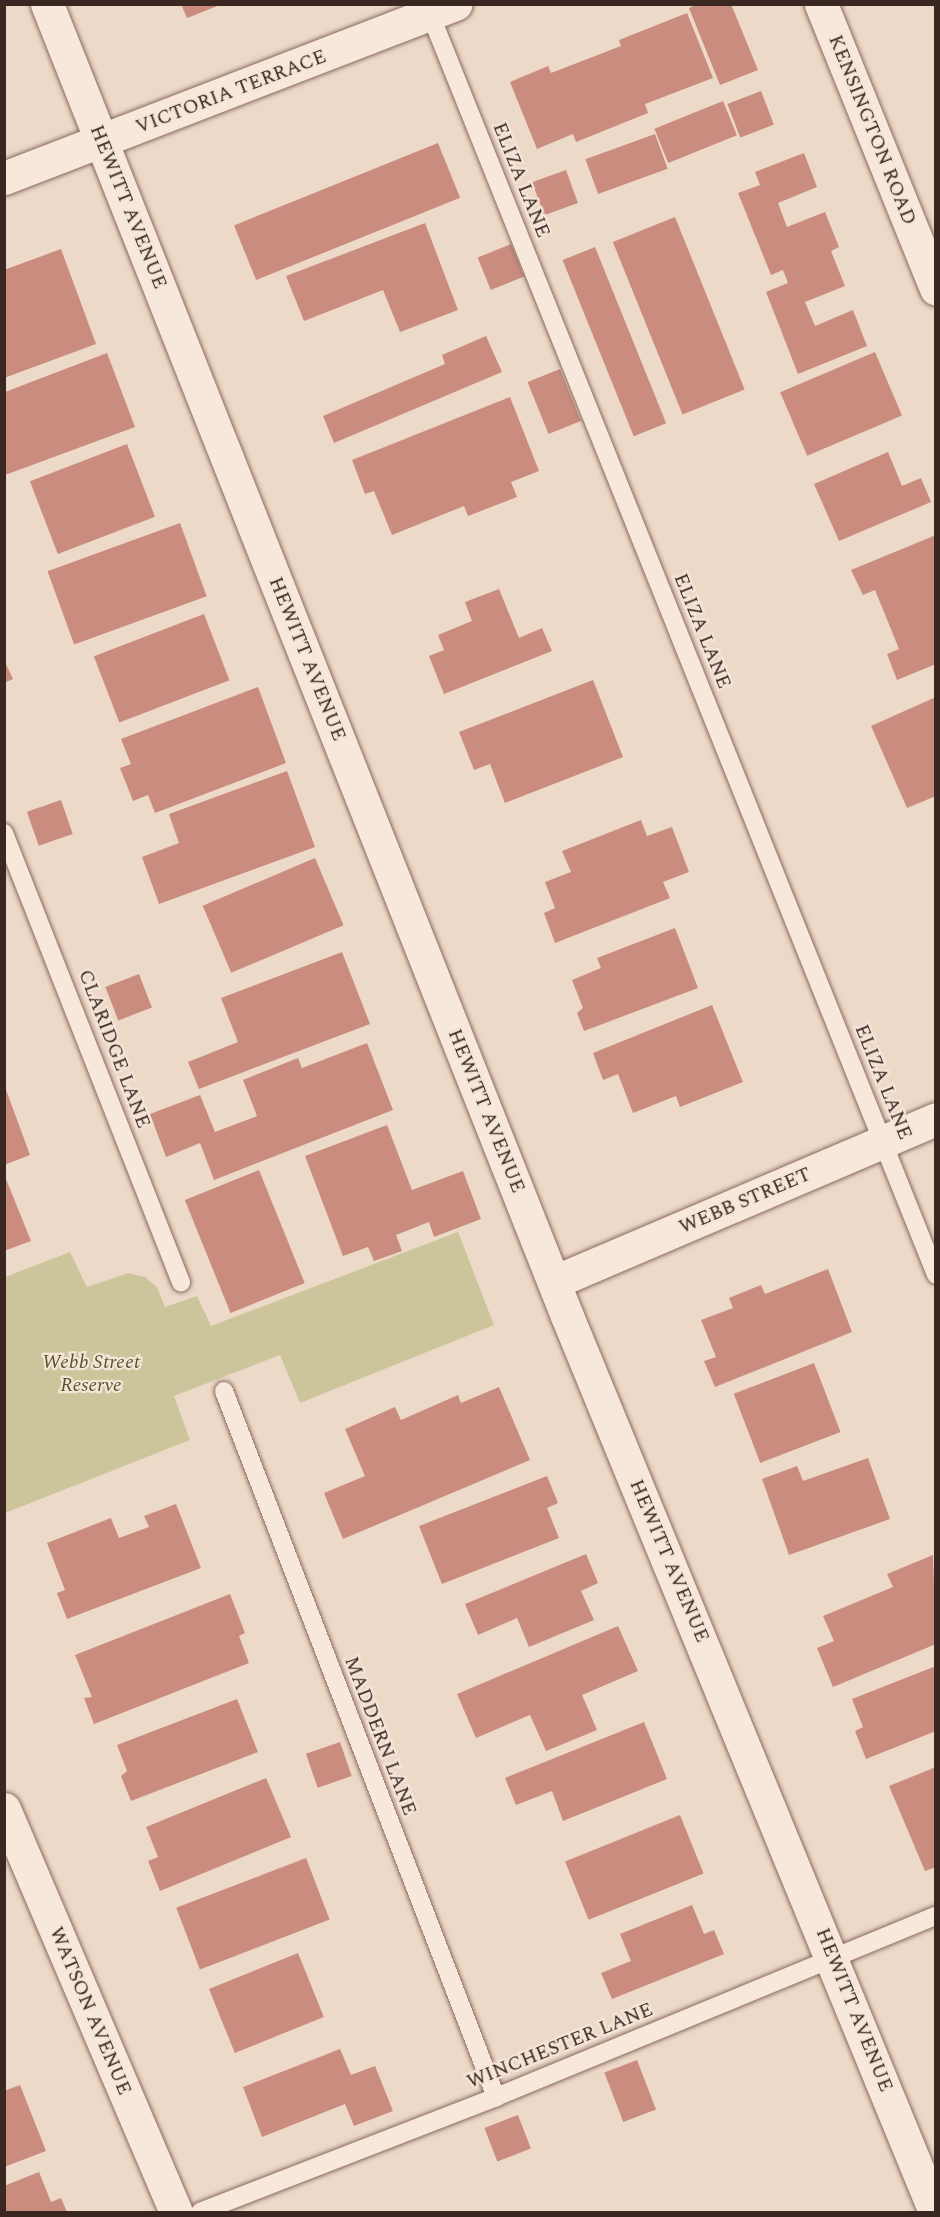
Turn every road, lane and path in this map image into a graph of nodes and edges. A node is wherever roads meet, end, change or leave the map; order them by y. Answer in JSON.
{"nodes":[{"id":1,"x":48,"y":4,"type":"edge"},
{"id":2,"x":821,"y":4,"type":"edge"},
{"id":3,"x":438,"y":8,"type":"edge"},
{"id":4,"x":102,"y":141,"type":"junction"},
{"id":5,"x":4,"y":178,"type":"edge"},
{"id":6,"x":936,"y":289,"type":"edge"},
{"id":7,"x":4,"y":833,"type":"edge"},
{"id":8,"x":936,"y":1119,"type":"edge"},
{"id":9,"x":883,"y":1142,"type":"junction"},
{"id":10,"x":936,"y":1275,"type":"edge"},
{"id":11,"x":181,"y":1282,"type":"dead end"},
{"id":12,"x":554,"y":1282,"type":"junction"},
{"id":13,"x":224,"y":1391,"type":"dead end"},
{"id":14,"x":4,"y":1809,"type":"edge"},
{"id":15,"x":936,"y":1917,"type":"edge"},
{"id":16,"x":833,"y":1957,"type":"junction"},
{"id":17,"x":496,"y":2097,"type":"junction"},
{"id":18,"x":176,"y":2212,"type":"edge"},
{"id":19,"x":200,"y":2212,"type":"edge"},
{"id":20,"x":935,"y":2212,"type":"edge"}],
"edges":[{"from":1,"to":4,"type":"street","name":"HEWITT AVENUE"},
{"from":2,"to":6,"type":"street","name":"KENSINGTON ROAD"},
{"from":3,"to":4,"type":"street","name":"VICTORIA TERRACE"},
{"from":3,"to":9,"type":"lane","name":"ELIZA LANE"},
{"from":4,"to":5,"type":"street","name":"VICTORIA TERRACE"},
{"from":4,"to":12,"type":"street","name":"HEWITT AVENUE"},
{"from":7,"to":11,"type":"lane","name":"CLARIDGE LANE"},
{"from":8,"to":9,"type":"street","name":"WEBB STREET"},
{"from":9,"to":10,"type":"lane","name":"ELIZA LANE"},
{"from":9,"to":12,"type":"street","name":"WEBB STREET"},
{"from":12,"to":16,"type":"street","name":"HEWITT AVENUE"},
{"from":13,"to":17,"type":"lane","name":"MADDERN LANE"},
{"from":14,"to":18,"type":"street","name":"WATSON AVENUE"},
{"from":15,"to":16,"type":"lane","name":"WINCHESTER LANE"},
{"from":16,"to":17,"type":"lane","name":"WINCHESTER LANE"},
{"from":16,"to":20,"type":"street","name":"HEWITT AVENUE"},
{"from":17,"to":19,"type":"lane","name":"WINCHESTER LANE"}]}
